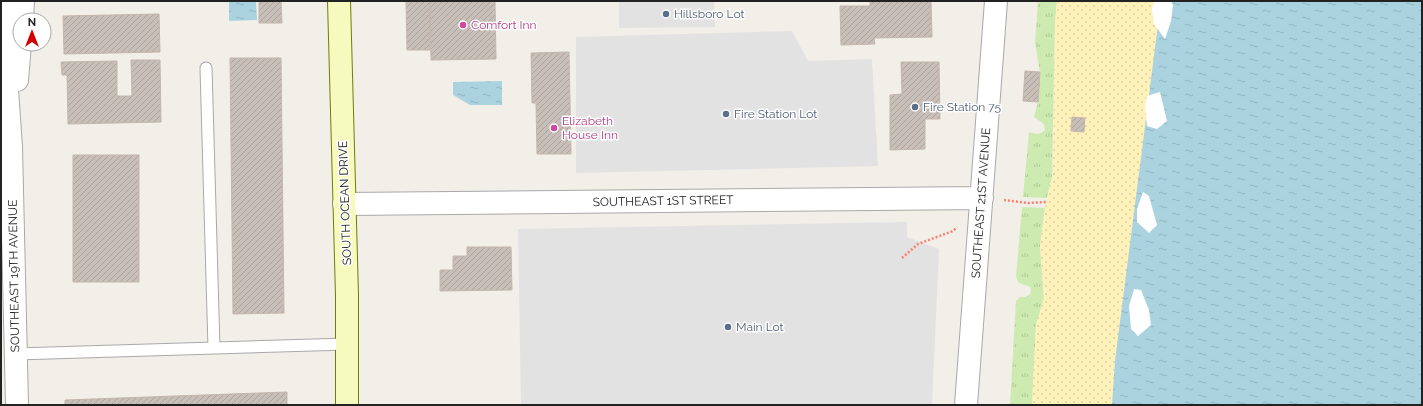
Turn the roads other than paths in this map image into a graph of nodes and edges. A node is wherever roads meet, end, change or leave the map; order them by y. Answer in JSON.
{"nodes":[{"id":1,"x":23,"y":1,"type":"edge"},
{"id":2,"x":339,"y":1,"type":"edge"},
{"id":3,"x":996,"y":1,"type":"edge"},
{"id":4,"x":1,"y":4,"type":"edge"},
{"id":5,"x":22,"y":12,"type":"edge"},
{"id":6,"x":19,"y":52,"type":"edge"},
{"id":7,"x":206,"y":68,"type":"dead end"},
{"id":8,"x":6,"y":147,"type":"edge"},
{"id":9,"x":982,"y":198,"type":"junction"},
{"id":10,"x":344,"y":204,"type":"junction"},
{"id":11,"x":347,"y":344,"type":"junction"},
{"id":12,"x":214,"y":348,"type":"junction"},
{"id":13,"x":16,"y":354,"type":"junction"},
{"id":14,"x":17,"y":405,"type":"edge"},
{"id":15,"x":347,"y":405,"type":"edge"},
{"id":16,"x":966,"y":405,"type":"edge"}],
"edges":[{"from":1,"to":5,"type":"street"},
{"from":2,"to":10,"type":"main road","name":"SOUTH OCEAN DRIVE"},
{"from":3,"to":9,"type":"street","name":"SOUTHEAST 21ST AVENUE"},
{"from":4,"to":8,"type":"street","name":"SOUTHEAST 19TH AVENUE"},
{"from":6,"to":8,"type":"street","name":"SOUTHEAST 19TH AVENUE"},
{"from":7,"to":12,"type":"lane"},
{"from":8,"to":13,"type":"street","name":"SOUTHEAST 19TH AVENUE"},
{"from":9,"to":10,"type":"street","name":"SOUTHEAST 1ST STREET"},
{"from":9,"to":16,"type":"street","name":"SOUTHEAST 21ST AVENUE"},
{"from":10,"to":11,"type":"main road","name":"SOUTH OCEAN DRIVE"},
{"from":11,"to":12,"type":"lane"},
{"from":11,"to":15,"type":"main road","name":"SOUTH OCEAN DRIVE"},
{"from":12,"to":13,"type":"lane"},
{"from":13,"to":14,"type":"street","name":"SOUTHEAST 19TH AVENUE"}]}
